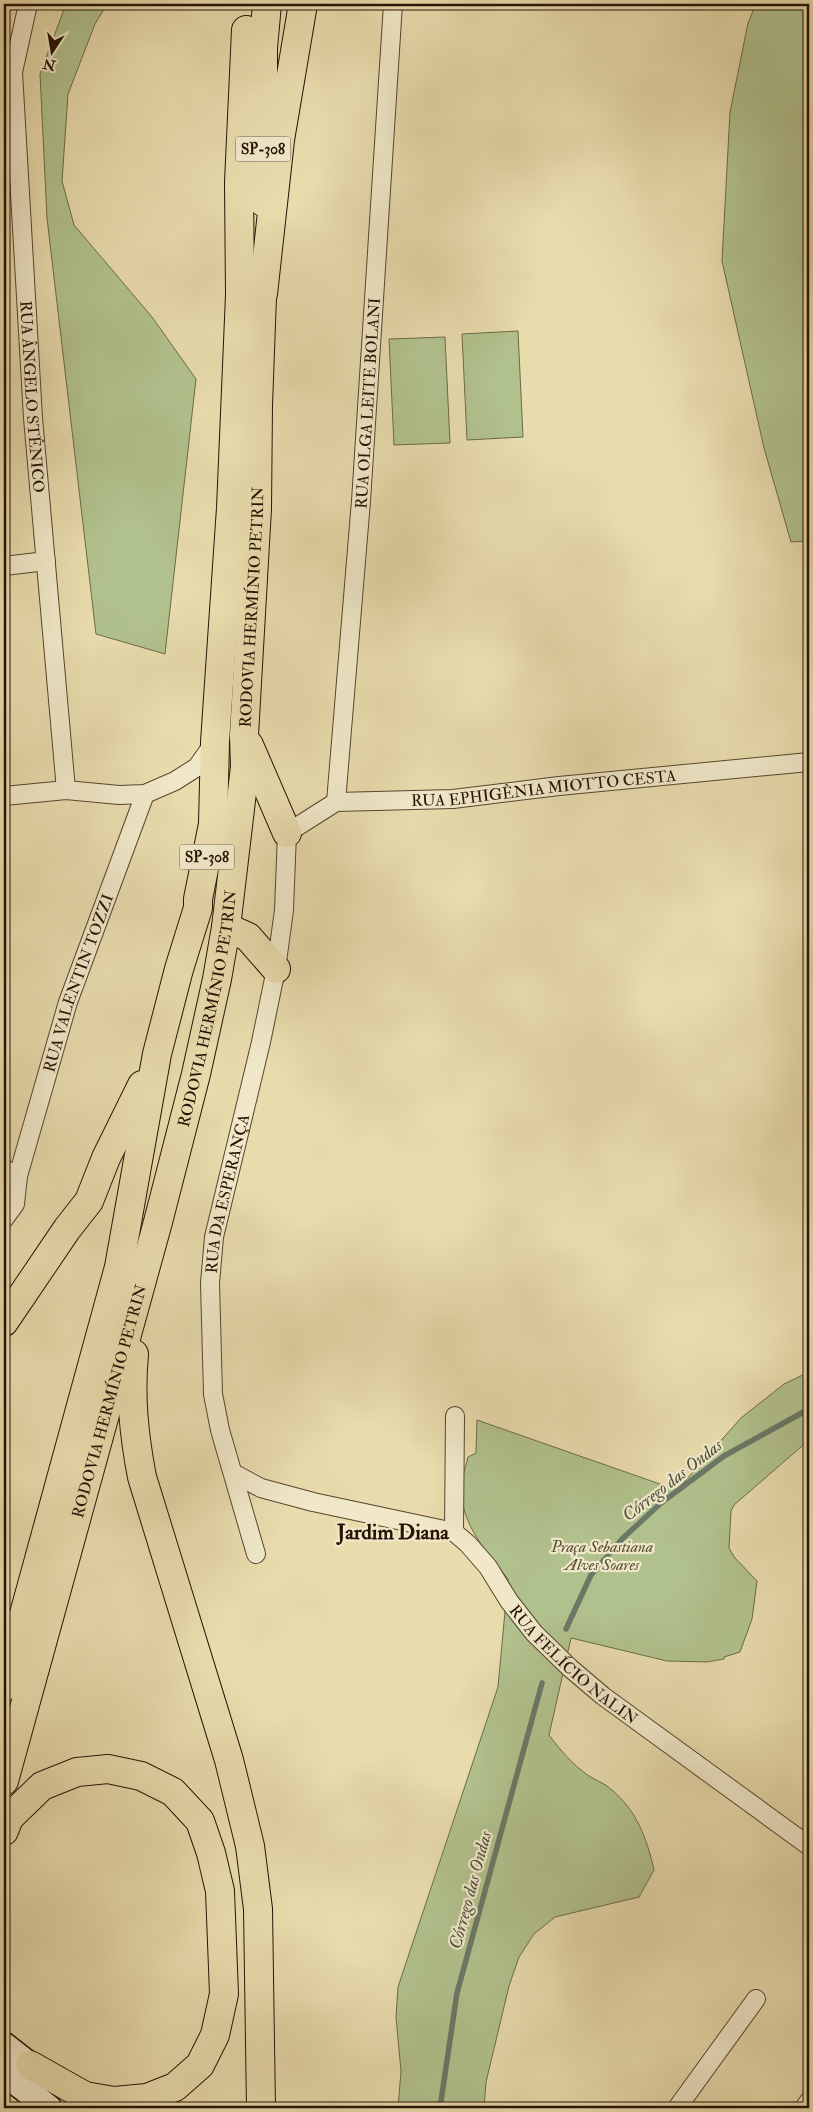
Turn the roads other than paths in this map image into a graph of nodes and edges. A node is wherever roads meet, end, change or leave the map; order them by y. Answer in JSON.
{"nodes":[{"id":1,"x":28,"y":4,"type":"edge"},
{"id":2,"x":248,"y":4,"type":"edge"},
{"id":3,"x":267,"y":4,"type":"edge"},
{"id":4,"x":303,"y":4,"type":"edge"},
{"id":5,"x":393,"y":4,"type":"edge"},
{"id":6,"x":8,"y":72,"type":"edge"},
{"id":7,"x":263,"y":294,"type":"junction"},
{"id":8,"x":46,"y":561,"type":"junction"},
{"id":9,"x":4,"y":566,"type":"edge"},
{"id":10,"x":244,"y":735,"type":"junction"},
{"id":11,"x":215,"y":742,"type":"junction"},
{"id":12,"x":809,"y":762,"type":"edge"},
{"id":13,"x":66,"y":790,"type":"junction"},
{"id":14,"x":146,"y":794,"type":"junction"},
{"id":15,"x":4,"y":796,"type":"edge"},
{"id":16,"x":336,"y":802,"type":"junction"},
{"id":17,"x":286,"y":833,"type":"junction"},
{"id":18,"x":226,"y":927,"type":"junction"},
{"id":19,"x":276,"y":969,"type":"junction"},
{"id":20,"x":157,"y":1054,"type":"junction"},
{"id":21,"x":11,"y":1173,"type":"edge"},
{"id":22,"x":4,"y":1219,"type":"edge"},
{"id":23,"x":158,"y":1222,"type":"junction"},
{"id":24,"x":4,"y":1322,"type":"edge"},
{"id":25,"x":455,"y":1416,"type":"dead end"},
{"id":26,"x":232,"y":1474,"type":"junction"},
{"id":27,"x":454,"y":1532,"type":"junction"},
{"id":28,"x":256,"y":1554,"type":"dead end"},
{"id":29,"x":4,"y":1687,"type":"edge"},
{"id":30,"x":4,"y":1781,"type":"edge"},
{"id":31,"x":4,"y":1831,"type":"edge"},
{"id":32,"x":809,"y":1846,"type":"edge"},
{"id":33,"x":756,"y":1999,"type":"dead end"},
{"id":34,"x":4,"y":2045,"type":"edge"},
{"id":35,"x":30,"y":2065,"type":"junction"},
{"id":36,"x":4,"y":2073,"type":"edge"},
{"id":37,"x":809,"y":2101,"type":"edge"},
{"id":38,"x":49,"y":2108,"type":"edge"},
{"id":39,"x":85,"y":2108,"type":"edge"},
{"id":40,"x":261,"y":2108,"type":"edge"},
{"id":41,"x":677,"y":2108,"type":"edge"},
{"id":42,"x":804,"y":2108,"type":"edge"}],
"edges":[{"from":1,"to":6,"type":"street","name":"RUA ÂNGELO STÊNICO"},
{"from":2,"to":11,"type":"main road","name":"RODOVIA HERMÍNIO PETRIN","number":"SP-308"},
{"from":3,"to":7,"type":"main road","name":"RODOVIA HERMÍNIO PETRIN","number":"SP-308"},
{"from":4,"to":7,"type":"main road"},
{"from":5,"to":16,"type":"street","name":"RUA OLGA LEITE BOLANI"},
{"from":6,"to":8,"type":"street","name":"RUA ÂNGELO STÊNICO"},
{"from":7,"to":10,"type":"main road","name":"RODOVIA HERMÍNIO PETRIN","number":"SP-308"},
{"from":8,"to":9,"type":"street"},
{"from":8,"to":13,"type":"street","name":"RUA ÂNGELO STÊNICO"},
{"from":10,"to":17,"type":"main road"},
{"from":10,"to":18,"type":"main road","name":"RODOVIA HERMÍNIO PETRIN","number":"SP-308"},
{"from":11,"to":14,"type":"street"},
{"from":11,"to":20,"type":"main road","name":"RODOVIA HERMÍNIO PETRIN","number":"SP-308"},
{"from":12,"to":16,"type":"street","name":"RUA EPHIGÊNIA MIOTTO CESTA"},
{"from":13,"to":14,"type":"street"},
{"from":13,"to":15,"type":"street"},
{"from":14,"to":21,"type":"street","name":"RUA VALENTIN TOZZI"},
{"from":16,"to":17,"type":"street"},
{"from":17,"to":19,"type":"street","name":"RUA DA ESPERANÇA"},
{"from":18,"to":19,"type":"main road"},
{"from":18,"to":23,"type":"main road","name":"RODOVIA HERMÍNIO PETRIN","number":"SP-308"},
{"from":19,"to":26,"type":"street","name":"RUA DA ESPERANÇA"},
{"from":20,"to":24,"type":"main road"},
{"from":20,"to":29,"type":"main road","name":"RODOVIA HERMÍNIO PETRIN","number":"SP-308"},
{"from":21,"to":22,"type":"street","name":"RUA VALENTIN TOZZI"},
{"from":23,"to":30,"type":"main road","name":"RODOVIA HERMÍNIO PETRIN","number":"SP-308"},
{"from":23,"to":40,"type":"main road"},
{"from":25,"to":27,"type":"street"},
{"from":26,"to":27,"type":"street"},
{"from":26,"to":28,"type":"street","name":"RUA DA ESPERANÇA"},
{"from":27,"to":32,"type":"street","name":"RUA FELÍCIO NALIN"},
{"from":31,"to":35,"type":"main road"},
{"from":33,"to":41,"type":"street"},
{"from":34,"to":35,"type":"street"},
{"from":35,"to":39,"type":"street"},
{"from":36,"to":38,"type":"street"},
{"from":37,"to":42,"type":"street"}]}
